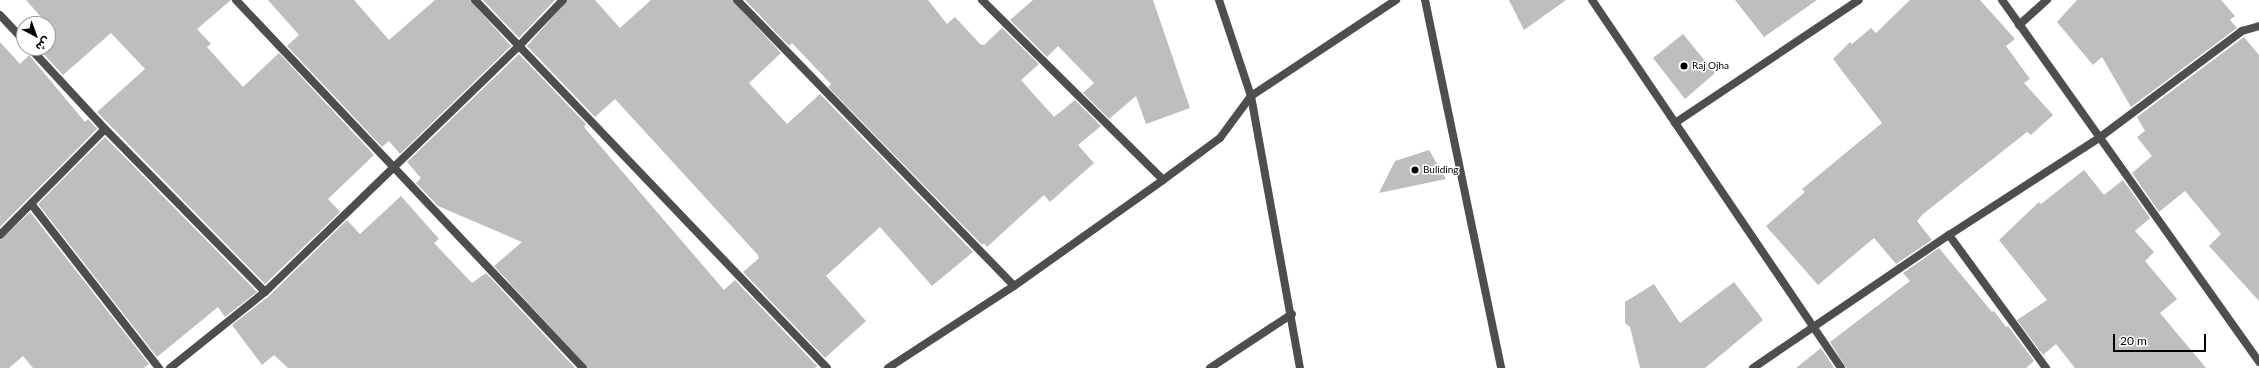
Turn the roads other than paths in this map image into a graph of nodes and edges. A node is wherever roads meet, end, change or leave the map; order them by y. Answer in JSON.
{"nodes":[{"id":1,"x":236,"y":0,"type":"edge"},
{"id":2,"x":475,"y":0,"type":"edge"},
{"id":3,"x":563,"y":0,"type":"edge"},
{"id":4,"x":737,"y":0,"type":"edge"},
{"id":5,"x":982,"y":0,"type":"edge"},
{"id":6,"x":1219,"y":0,"type":"edge"},
{"id":7,"x":1396,"y":0,"type":"edge"},
{"id":8,"x":1425,"y":0,"type":"edge"},
{"id":9,"x":1592,"y":0,"type":"edge"},
{"id":10,"x":1859,"y":0,"type":"edge"},
{"id":11,"x":2002,"y":0,"type":"edge"},
{"id":12,"x":2047,"y":0,"type":"edge"},
{"id":13,"x":0,"y":15,"type":"edge"},
{"id":14,"x":2018,"y":25,"type":"junction"},
{"id":15,"x":2259,"y":26,"type":"edge"},
{"id":16,"x":16,"y":32,"type":"edge"},
{"id":17,"x":518,"y":47,"type":"junction"},
{"id":18,"x":37,"y":56,"type":"edge"},
{"id":19,"x":1251,"y":96,"type":"junction"},
{"id":20,"x":1675,"y":123,"type":"junction"},
{"id":21,"x":105,"y":129,"type":"junction"},
{"id":22,"x":2098,"y":138,"type":"junction"},
{"id":23,"x":394,"y":168,"type":"junction"},
{"id":24,"x":1163,"y":180,"type":"junction"},
{"id":25,"x":32,"y":205,"type":"junction"},
{"id":26,"x":0,"y":235,"type":"edge"},
{"id":27,"x":1949,"y":235,"type":"junction"},
{"id":28,"x":1014,"y":286,"type":"junction"},
{"id":29,"x":265,"y":292,"type":"junction"},
{"id":30,"x":1292,"y":314,"type":"junction"},
{"id":31,"x":1814,"y":328,"type":"junction"},
{"id":32,"x":2259,"y":362,"type":"edge"},
{"id":33,"x":159,"y":368,"type":"edge"},
{"id":34,"x":170,"y":368,"type":"edge"},
{"id":35,"x":583,"y":368,"type":"edge"},
{"id":36,"x":827,"y":368,"type":"edge"},
{"id":37,"x":888,"y":368,"type":"edge"},
{"id":38,"x":1210,"y":368,"type":"edge"},
{"id":39,"x":1300,"y":368,"type":"edge"},
{"id":40,"x":1500,"y":368,"type":"edge"},
{"id":41,"x":1753,"y":368,"type":"edge"},
{"id":42,"x":1841,"y":368,"type":"edge"},
{"id":43,"x":2046,"y":368,"type":"edge"}],
"edges":[{"from":1,"to":23,"type":"street"},
{"from":2,"to":17,"type":"street"},
{"from":3,"to":17,"type":"street"},
{"from":4,"to":28,"type":"street"},
{"from":5,"to":24,"type":"street"},
{"from":6,"to":19,"type":"street"},
{"from":7,"to":19,"type":"street"},
{"from":8,"to":40,"type":"street"},
{"from":9,"to":20,"type":"street"},
{"from":10,"to":20,"type":"street"},
{"from":11,"to":14,"type":"street"},
{"from":12,"to":14,"type":"street"},
{"from":13,"to":16,"type":"street"},
{"from":14,"to":22,"type":"street"},
{"from":15,"to":22,"type":"street"},
{"from":17,"to":23,"type":"street"},
{"from":17,"to":36,"type":"street"},
{"from":18,"to":21,"type":"street"},
{"from":19,"to":24,"type":"street"},
{"from":19,"to":30,"type":"street"},
{"from":20,"to":31,"type":"street"},
{"from":21,"to":25,"type":"street"},
{"from":21,"to":29,"type":"street"},
{"from":22,"to":27,"type":"street"},
{"from":22,"to":32,"type":"street"},
{"from":23,"to":29,"type":"street"},
{"from":23,"to":35,"type":"street"},
{"from":24,"to":28,"type":"street"},
{"from":25,"to":26,"type":"street"},
{"from":25,"to":33,"type":"street"},
{"from":27,"to":31,"type":"street"},
{"from":27,"to":43,"type":"street"},
{"from":28,"to":37,"type":"street"},
{"from":29,"to":34,"type":"street"},
{"from":30,"to":38,"type":"street"},
{"from":30,"to":39,"type":"street"},
{"from":31,"to":41,"type":"street"},
{"from":31,"to":42,"type":"street"}]}
